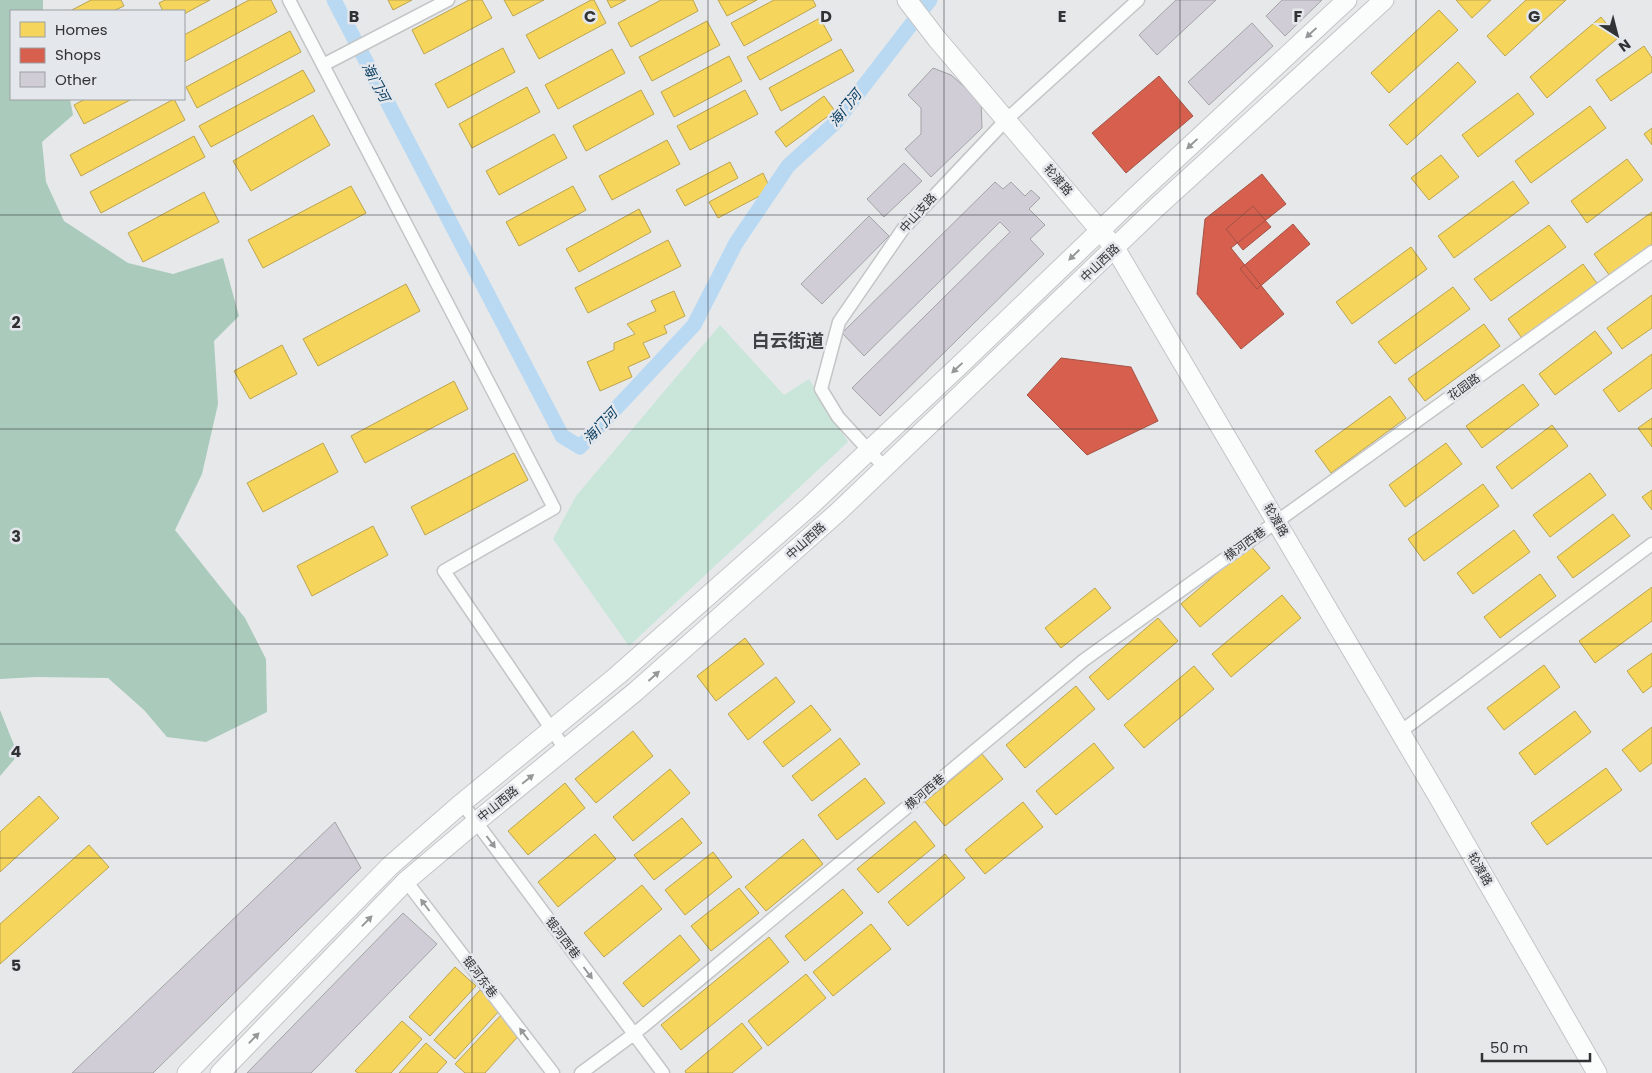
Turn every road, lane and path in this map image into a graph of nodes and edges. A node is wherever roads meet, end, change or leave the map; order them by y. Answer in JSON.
{"nodes":[{"id":1,"x":288,"y":0,"type":"edge"},
{"id":2,"x":448,"y":0,"type":"edge"},
{"id":3,"x":906,"y":0,"type":"edge"},
{"id":4,"x":1138,"y":0,"type":"edge"},
{"id":5,"x":1347,"y":0,"type":"edge"},
{"id":6,"x":1384,"y":0,"type":"edge"},
{"id":7,"x":326,"y":63,"type":"junction"},
{"id":8,"x":1006,"y":120,"type":"junction"},
{"id":9,"x":1101,"y":230,"type":"junction"},
{"id":10,"x":1115,"y":248,"type":"junction"},
{"id":11,"x":1652,"y":252,"type":"edge"},
{"id":12,"x":868,"y":451,"type":"junction"},
{"id":13,"x":885,"y":468,"type":"junction"},
{"id":14,"x":1277,"y":521,"type":"junction"},
{"id":15,"x":1652,"y":544,"type":"edge"},
{"id":16,"x":552,"y":730,"type":"junction"},
{"id":17,"x":1400,"y":732,"type":"junction"},
{"id":18,"x":565,"y":750,"type":"junction"},
{"id":19,"x":462,"y":803,"type":"junction"},
{"id":20,"x":476,"y":822,"type":"junction"},
{"id":21,"x":406,"y":881,"type":"junction"},
{"id":22,"x":634,"y":1034,"type":"junction"},
{"id":23,"x":186,"y":1073,"type":"edge"},
{"id":24,"x":220,"y":1073,"type":"edge"},
{"id":25,"x":553,"y":1073,"type":"edge"},
{"id":26,"x":581,"y":1073,"type":"edge"},
{"id":27,"x":663,"y":1073,"type":"edge"},
{"id":28,"x":1597,"y":1073,"type":"edge"}],
"edges":[{"from":1,"to":7,"type":"street"},
{"from":2,"to":7,"type":"street"},
{"from":3,"to":8,"type":"main road","name":"轮渡路"},
{"from":4,"to":8,"type":"street","name":"中山支路"},
{"from":5,"to":9,"type":"main road","name":"中山西路","one_way":true},
{"from":6,"to":10,"type":"main road","name":"中山西路"},
{"from":7,"to":16,"type":"street"},
{"from":8,"to":9,"type":"main road","name":"轮渡路"},
{"from":8,"to":12,"type":"street","name":"中山支路"},
{"from":9,"to":10,"type":"main road","name":"轮渡路"},
{"from":9,"to":12,"type":"main road","name":"中山西路","one_way":true},
{"from":10,"to":13,"type":"main road","name":"中山西路"},
{"from":10,"to":14,"type":"main road","name":"轮渡路"},
{"from":11,"to":14,"type":"street","name":"花园路"},
{"from":12,"to":13,"type":"street","name":"中山支路"},
{"from":12,"to":16,"type":"main road","name":"中山西路"},
{"from":18,"to":13,"type":"main road","name":"中山西路","one_way":true},
{"from":14,"to":17,"type":"main road","name":"轮渡路"},
{"from":14,"to":22,"type":"street","name":"横河西巷"},
{"from":15,"to":17,"type":"street"},
{"from":16,"to":18,"type":"street"},
{"from":16,"to":19,"type":"main road","name":"中山西路"},
{"from":17,"to":28,"type":"main road","name":"轮渡路"},
{"from":20,"to":18,"type":"main road","name":"中山西路","one_way":true},
{"from":19,"to":20,"type":"street","name":"银河西巷"},
{"from":19,"to":23,"type":"main road","name":"中山西路"},
{"from":20,"to":21,"type":"main road","name":"中山西路"},
{"from":20,"to":22,"type":"street","name":"银河西巷","one_way":true},
{"from":24,"to":21,"type":"main road","name":"中山西路","one_way":true},
{"from":25,"to":21,"type":"street","name":"银河东巷","one_way":true},
{"from":22,"to":26,"type":"street","name":"横河西巷"},
{"from":22,"to":27,"type":"street","name":"银河西巷"}]}
